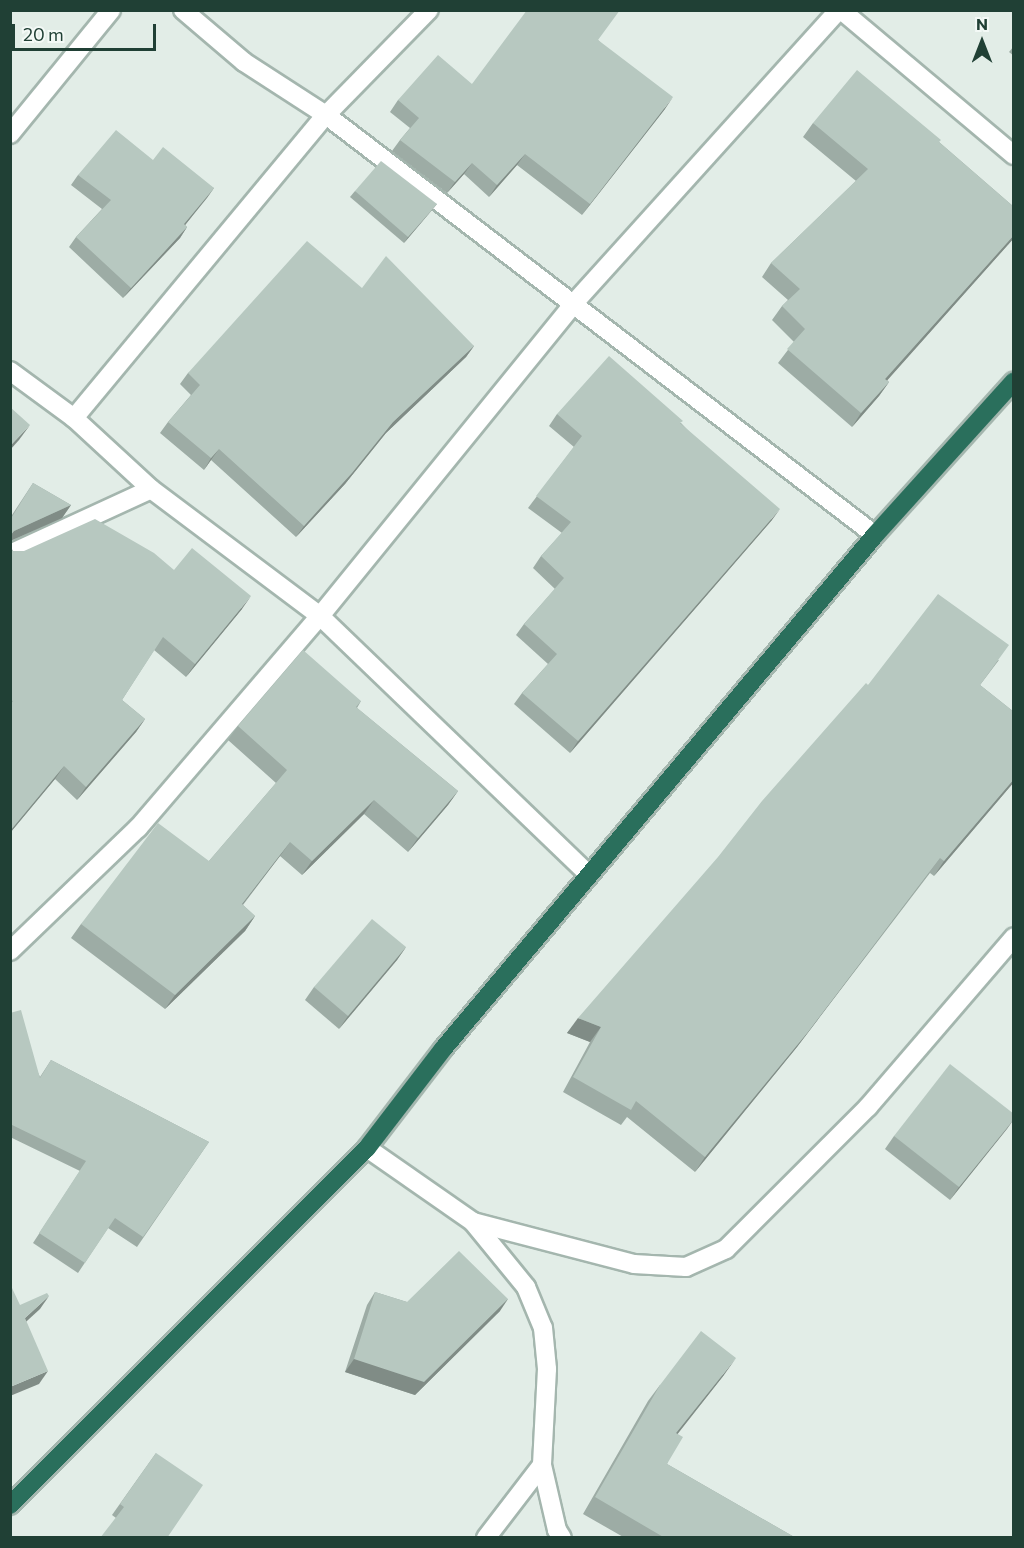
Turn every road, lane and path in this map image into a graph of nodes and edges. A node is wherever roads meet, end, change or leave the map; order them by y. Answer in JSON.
{"nodes":[{"id":1,"x":111,"y":10,"type":"edge"},
{"id":2,"x":183,"y":10,"type":"edge"},
{"id":3,"x":429,"y":10,"type":"edge"},
{"id":4,"x":840,"y":10,"type":"edge"},
{"id":5,"x":326,"y":115,"type":"junction"},
{"id":6,"x":10,"y":134,"type":"edge"},
{"id":7,"x":1014,"y":155,"type":"edge"},
{"id":8,"x":574,"y":303,"type":"junction"},
{"id":9,"x":10,"y":371,"type":"edge"},
{"id":10,"x":1014,"y":381,"type":"edge"},
{"id":11,"x":74,"y":418,"type":"junction"},
{"id":12,"x":151,"y":489,"type":"junction"},
{"id":13,"x":875,"y":535,"type":"junction"},
{"id":14,"x":10,"y":554,"type":"edge"},
{"id":15,"x":320,"y":616,"type":"junction"},
{"id":16,"x":589,"y":875,"type":"junction"},
{"id":17,"x":1014,"y":937,"type":"edge"},
{"id":18,"x":10,"y":951,"type":"edge"},
{"id":19,"x":367,"y":1148,"type":"junction"},
{"id":20,"x":473,"y":1222,"type":"junction"},
{"id":21,"x":542,"y":1465,"type":"junction"},
{"id":22,"x":10,"y":1505,"type":"edge"},
{"id":23,"x":486,"y":1538,"type":"edge"},
{"id":24,"x":562,"y":1538,"type":"edge"}],
"edges":[{"from":1,"to":6,"type":"street"},
{"from":2,"to":5,"type":"street"},
{"from":3,"to":5,"type":"street"},
{"from":4,"to":7,"type":"street"},
{"from":4,"to":8,"type":"street"},
{"from":5,"to":8,"type":"street"},
{"from":5,"to":11,"type":"street"},
{"from":8,"to":13,"type":"street"},
{"from":8,"to":15,"type":"street"},
{"from":9,"to":11,"type":"street"},
{"from":10,"to":13,"type":"highway"},
{"from":11,"to":12,"type":"street"},
{"from":12,"to":14,"type":"street"},
{"from":12,"to":15,"type":"street"},
{"from":13,"to":16,"type":"highway"},
{"from":15,"to":16,"type":"street"},
{"from":15,"to":18,"type":"street"},
{"from":16,"to":19,"type":"highway"},
{"from":17,"to":20,"type":"street"},
{"from":19,"to":20,"type":"street"},
{"from":19,"to":22,"type":"highway"},
{"from":20,"to":21,"type":"street"},
{"from":21,"to":23,"type":"street"},
{"from":21,"to":24,"type":"street"}]}
